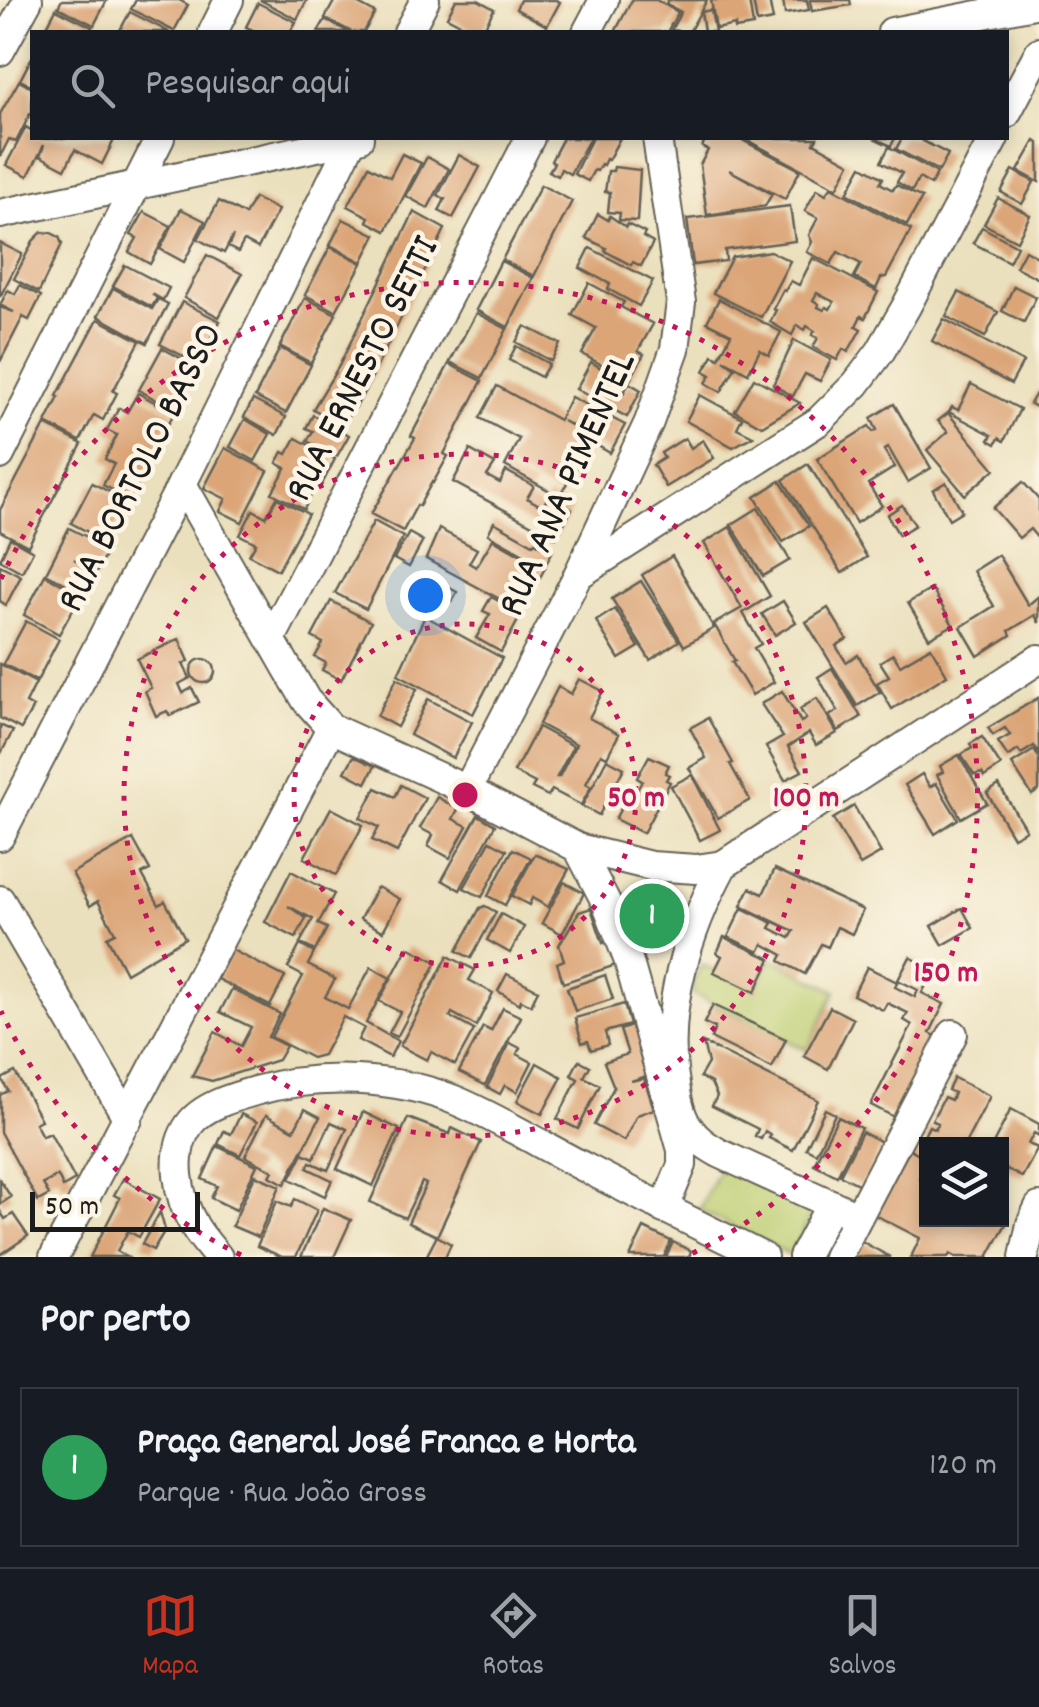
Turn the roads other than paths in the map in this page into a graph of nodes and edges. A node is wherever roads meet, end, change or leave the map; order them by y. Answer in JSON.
{"nodes":[{"id":1,"x":28,"y":0,"type":"edge"},
{"id":2,"x":229,"y":0,"type":"edge"},
{"id":3,"x":425,"y":0,"type":"edge"},
{"id":4,"x":604,"y":0,"type":"edge"},
{"id":5,"x":1039,"y":4,"type":"edge"},
{"id":6,"x":214,"y":30,"type":"edge"},
{"id":7,"x":409,"y":30,"type":"edge"},
{"id":8,"x":587,"y":30,"type":"edge"},
{"id":9,"x":902,"y":30,"type":"edge"},
{"id":10,"x":0,"y":51,"type":"edge"},
{"id":11,"x":1039,"y":52,"type":"edge"},
{"id":12,"x":1009,"y":108,"type":"edge"},
{"id":13,"x":159,"y":140,"type":"edge"},
{"id":14,"x":346,"y":140,"type":"edge"},
{"id":15,"x":354,"y":140,"type":"edge"},
{"id":16,"x":529,"y":140,"type":"edge"},
{"id":17,"x":658,"y":140,"type":"edge"},
{"id":18,"x":993,"y":140,"type":"edge"},
{"id":19,"x":136,"y":187,"type":"junction"},
{"id":20,"x":0,"y":214,"type":"edge"},
{"id":21,"x":0,"y":456,"type":"edge"},
{"id":22,"x":182,"y":484,"type":"junction"},
{"id":23,"x":578,"y":575,"type":"junction"},
{"id":24,"x":271,"y":640,"type":"junction"},
{"id":25,"x":1039,"y":659,"type":"edge"},
{"id":26,"x":331,"y":728,"type":"junction"},
{"id":27,"x":467,"y":790,"type":"junction"},
{"id":28,"x":0,"y":836,"type":"edge"},
{"id":29,"x":578,"y":848,"type":"junction"},
{"id":30,"x":723,"y":865,"type":"junction"},
{"id":31,"x":651,"y":866,"type":"junction"},
{"id":32,"x":0,"y":900,"type":"edge"},
{"id":33,"x":607,"y":904,"type":"junction"},
{"id":34,"x":628,"y":959,"type":"junction"},
{"id":35,"x":683,"y":964,"type":"junction"},
{"id":36,"x":953,"y":1034,"type":"dead end"},
{"id":37,"x":124,"y":1112,"type":"junction"},
{"id":38,"x":719,"y":1153,"type":"junction"},
{"id":39,"x":678,"y":1179,"type":"junction"},
{"id":40,"x":831,"y":1204,"type":"junction"},
{"id":41,"x":1039,"y":1207,"type":"edge"},
{"id":42,"x":664,"y":1209,"type":"junction"},
{"id":43,"x":857,"y":1216,"type":"junction"},
{"id":44,"x":33,"y":1257,"type":"edge"},
{"id":45,"x":54,"y":1257,"type":"edge"},
{"id":46,"x":218,"y":1257,"type":"edge"},
{"id":47,"x":763,"y":1257,"type":"edge"},
{"id":48,"x":803,"y":1257,"type":"edge"},
{"id":49,"x":837,"y":1257,"type":"edge"},
{"id":50,"x":1024,"y":1257,"type":"edge"}],
"edges":[{"from":1,"to":10,"type":"street"},
{"from":2,"to":6,"type":"street"},
{"from":3,"to":7,"type":"street"},
{"from":4,"to":8,"type":"street"},
{"from":5,"to":9,"type":"street"},
{"from":11,"to":12,"type":"street"},
{"from":13,"to":19,"type":"street"},
{"from":14,"to":19,"type":"street"},
{"from":15,"to":22,"type":"street","name":"RUA BORTOLO BASSO"},
{"from":16,"to":24,"type":"street","name":"RUA ERNESTO SETTI"},
{"from":17,"to":23,"type":"street","name":"RUA ANA PIMENTEL"},
{"from":18,"to":23,"type":"street"},
{"from":19,"to":20,"type":"street"},
{"from":19,"to":21,"type":"street"},
{"from":22,"to":24,"type":"street"},
{"from":22,"to":28,"type":"street","name":"RUA BORTOLO BASSO"},
{"from":23,"to":27,"type":"street","name":"RUA ANA PIMENTEL"},
{"from":24,"to":26,"type":"street"},
{"from":25,"to":30,"type":"street"},
{"from":26,"to":27,"type":"street"},
{"from":26,"to":37,"type":"street"},
{"from":27,"to":29,"type":"street"},
{"from":29,"to":31,"type":"street"},
{"from":29,"to":33,"type":"street"},
{"from":30,"to":31,"type":"street"},
{"from":30,"to":35,"type":"street"},
{"from":31,"to":33,"type":"street"},
{"from":32,"to":37,"type":"street"},
{"from":33,"to":34,"type":"street"},
{"from":34,"to":35,"type":"street"},
{"from":34,"to":39,"type":"street"},
{"from":35,"to":38,"type":"street"},
{"from":36,"to":43,"type":"street"},
{"from":37,"to":44,"type":"street"},
{"from":37,"to":45,"type":"street"},
{"from":38,"to":39,"type":"street"},
{"from":38,"to":40,"type":"street"},
{"from":39,"to":42,"type":"street"},
{"from":40,"to":43,"type":"street"},
{"from":40,"to":48,"type":"street"},
{"from":41,"to":50,"type":"street"},
{"from":42,"to":46,"type":"street"},
{"from":42,"to":47,"type":"street"},
{"from":43,"to":49,"type":"street"}]}
